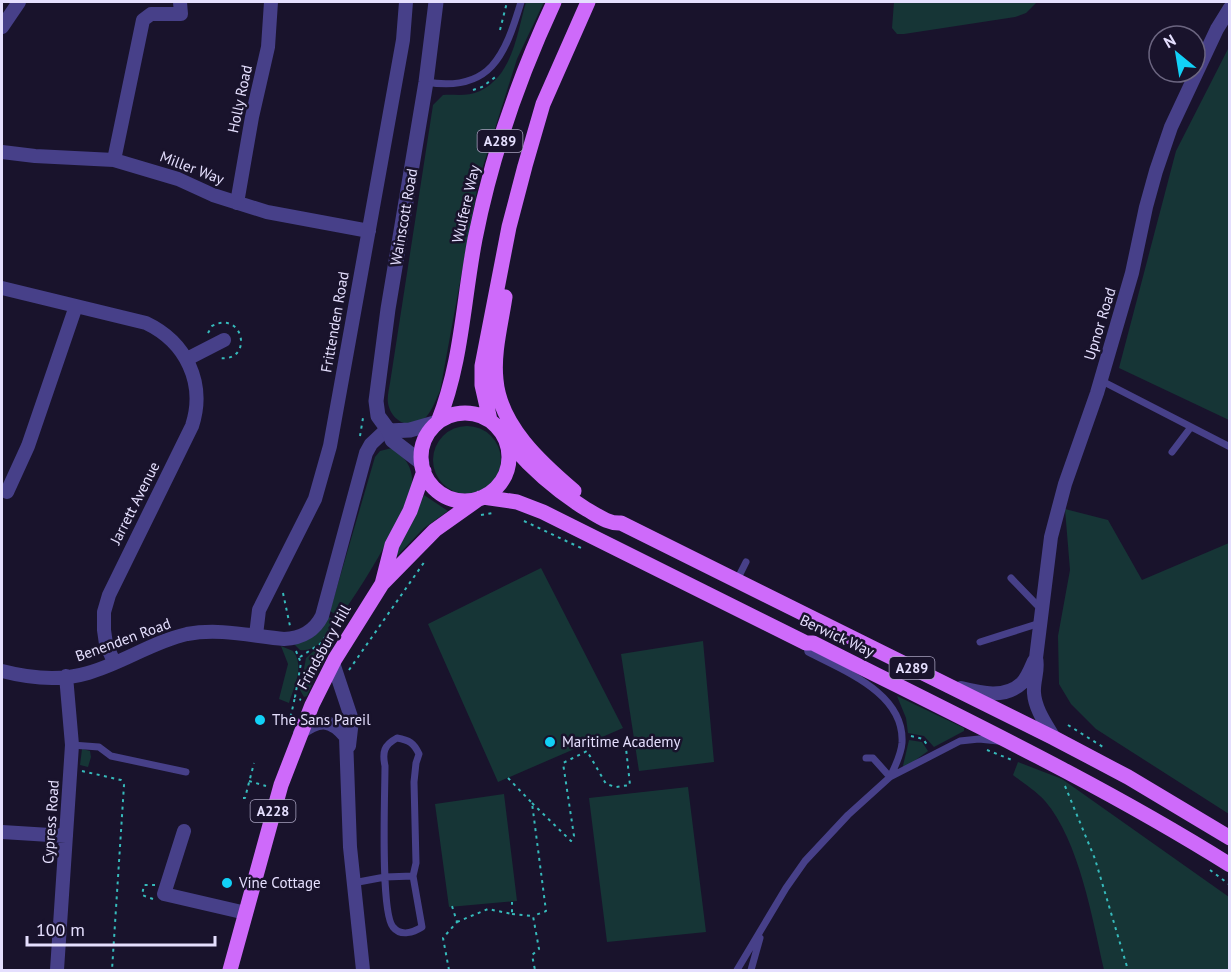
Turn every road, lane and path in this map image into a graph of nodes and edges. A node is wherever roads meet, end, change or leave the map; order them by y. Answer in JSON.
{"nodes":[{"id":1,"x":19,"y":2,"type":"edge"},
{"id":2,"x":180,"y":2,"type":"edge"},
{"id":3,"x":271,"y":2,"type":"edge"},
{"id":4,"x":406,"y":2,"type":"edge"},
{"id":5,"x":507,"y":2,"type":"edge"},
{"id":6,"x":521,"y":2,"type":"edge"},
{"id":7,"x":554,"y":2,"type":"edge"},
{"id":8,"x":588,"y":2,"type":"edge"},
{"id":9,"x":438,"y":3,"type":"edge"},
{"id":10,"x":1230,"y":8,"type":"edge"},
{"id":11,"x":2,"y":27,"type":"edge"},
{"id":12,"x":498,"y":36,"type":"dead end"},
{"id":13,"x":501,"y":55,"type":"junction"},
{"id":14,"x":426,"y":82,"type":"junction"},
{"id":15,"x":467,"y":92,"type":"dead end"},
{"id":16,"x":2,"y":152,"type":"edge"},
{"id":17,"x":114,"y":160,"type":"junction"},
{"id":18,"x":237,"y":203,"type":"junction"},
{"id":19,"x":509,"y":227,"type":"junction"},
{"id":20,"x":369,"y":231,"type":"junction"},
{"id":21,"x":2,"y":288,"type":"edge"},
{"id":22,"x":76,"y":306,"type":"junction"},
{"id":23,"x":206,"y":338,"type":"dead end"},
{"id":24,"x":224,"y":340,"type":"dead end"},
{"id":25,"x":218,"y":357,"type":"dead end"},
{"id":26,"x":187,"y":359,"type":"junction"},
{"id":27,"x":1100,"y":380,"type":"junction"},
{"id":28,"x":490,"y":420,"type":"junction"},
{"id":29,"x":438,"y":422,"type":"junction"},
{"id":30,"x":1191,"y":427,"type":"junction"},
{"id":31,"x":388,"y":430,"type":"junction"},
{"id":32,"x":505,"y":437,"type":"junction"},
{"id":33,"x":1230,"y":447,"type":"edge"},
{"id":34,"x":1172,"y":452,"type":"dead end"},
{"id":35,"x":423,"y":467,"type":"junction"},
{"id":36,"x":7,"y":492,"type":"dead end"},
{"id":37,"x":481,"y":498,"type":"junction"},
{"id":38,"x":500,"y":513,"type":"dead end"},
{"id":39,"x":475,"y":516,"type":"dead end"},
{"id":40,"x":524,"y":520,"type":"dead end"},
{"id":41,"x":621,"y":523,"type":"junction"},
{"id":42,"x":584,"y":549,"type":"dead end"},
{"id":43,"x":429,"y":555,"type":"dead end"},
{"id":44,"x":746,"y":562,"type":"dead end"},
{"id":45,"x":276,"y":576,"type":"junction"},
{"id":46,"x":1011,"y":578,"type":"dead end"},
{"id":47,"x":737,"y":580,"type":"junction"},
{"id":48,"x":382,"y":584,"type":"junction"},
{"id":49,"x":1042,"y":604,"type":"junction"},
{"id":50,"x":1040,"y":623,"type":"junction"},
{"id":51,"x":256,"y":636,"type":"junction"},
{"id":52,"x":292,"y":639,"type":"junction"},
{"id":53,"x":980,"y":642,"type":"dead end"},
{"id":54,"x":806,"y":643,"type":"junction"},
{"id":55,"x":1036,"y":658,"type":"junction"},
{"id":56,"x":114,"y":662,"type":"junction"},
{"id":57,"x":333,"y":663,"type":"junction"},
{"id":58,"x":2,"y":671,"type":"edge"},
{"id":59,"x":66,"y":676,"type":"junction"},
{"id":60,"x":339,"y":682,"type":"junction"},
{"id":61,"x":945,"y":684,"type":"junction"},
{"id":62,"x":296,"y":697,"type":"junction"},
{"id":63,"x":305,"y":701,"type":"dead end"},
{"id":64,"x":294,"y":732,"type":"junction"},
{"id":65,"x":910,"y":736,"type":"dead end"},
{"id":66,"x":1054,"y":738,"type":"junction"},
{"id":67,"x":625,"y":739,"type":"dead end"},
{"id":68,"x":1012,"y":744,"type":"junction"},
{"id":69,"x":72,"y":745,"type":"junction"},
{"id":70,"x":930,"y":749,"type":"dead end"},
{"id":71,"x":987,"y":750,"type":"dead end"},
{"id":72,"x":866,"y":758,"type":"dead end"},
{"id":73,"x":1018,"y":762,"type":"dead end"},
{"id":74,"x":348,"y":763,"type":"junction"},
{"id":75,"x":254,"y":764,"type":"dead end"},
{"id":76,"x":71,"y":768,"type":"junction"},
{"id":77,"x":186,"y":772,"type":"dead end"},
{"id":78,"x":890,"y":777,"type":"junction"},
{"id":79,"x":508,"y":778,"type":"dead end"},
{"id":80,"x":1062,"y":779,"type":"dead end"},
{"id":81,"x":249,"y":781,"type":"junction"},
{"id":82,"x":271,"y":788,"type":"dead end"},
{"id":83,"x":243,"y":798,"type":"dead end"},
{"id":84,"x":532,"y":802,"type":"junction"},
{"id":85,"x":184,"y":831,"type":"dead end"},
{"id":86,"x":2,"y":832,"type":"edge"},
{"id":87,"x":66,"y":836,"type":"junction"},
{"id":88,"x":1230,"y":838,"type":"edge"},
{"id":89,"x":1196,"y":844,"type":"junction"},
{"id":90,"x":1230,"y":865,"type":"edge"},
{"id":91,"x":1230,"y":870,"type":"edge"},
{"id":92,"x":413,"y":876,"type":"junction"},
{"id":93,"x":385,"y":878,"type":"junction"},
{"id":94,"x":353,"y":883,"type":"junction"},
{"id":95,"x":512,"y":902,"type":"dead end"},
{"id":96,"x":452,"y":906,"type":"dead end"},
{"id":97,"x":246,"y":913,"type":"junction"},
{"id":98,"x":512,"y":914,"type":"junction"},
{"id":99,"x":533,"y":916,"type":"junction"},
{"id":100,"x":457,"y":922,"type":"junction"},
{"id":101,"x":761,"y":932,"type":"junction"},
{"id":102,"x":57,"y":970,"type":"edge"},
{"id":103,"x":112,"y":970,"type":"edge"},
{"id":104,"x":230,"y":970,"type":"edge"},
{"id":105,"x":363,"y":970,"type":"edge"},
{"id":106,"x":449,"y":970,"type":"edge"},
{"id":107,"x":535,"y":970,"type":"edge"},
{"id":108,"x":737,"y":970,"type":"edge"},
{"id":109,"x":751,"y":970,"type":"edge"},
{"id":110,"x":1128,"y":970,"type":"edge"}],
"edges":[{"from":1,"to":11,"type":"street"},
{"from":2,"to":17,"type":"street"},
{"from":3,"to":18,"type":"street","name":"Holly Road"},
{"from":4,"to":20,"type":"street","name":"Frittenden Road"},
{"from":5,"to":12,"type":"path"},
{"from":6,"to":13,"type":"lane"},
{"from":7,"to":29,"type":"main road","name":"Wulfere Way","number":"A289"},
{"from":8,"to":19,"type":"main road","number":"A289"},
{"from":9,"to":14,"type":"street","name":"Wainscott Road"},
{"from":10,"to":27,"type":"street","name":"Upnor Road"},
{"from":13,"to":14,"type":"lane"},
{"from":13,"to":15,"type":"path"},
{"from":14,"to":31,"type":"street","name":"Wainscott Road"},
{"from":16,"to":17,"type":"street","name":"Miller Way"},
{"from":17,"to":18,"type":"street","name":"Miller Way"},
{"from":18,"to":20,"type":"street","name":"Miller Way"},
{"from":19,"to":28,"type":"main road","number":"A289"},
{"from":19,"to":41,"type":"main road","number":"A289"},
{"from":20,"to":45,"type":"street","name":"Frittenden Road"},
{"from":21,"to":22,"type":"street","name":"Jarrett Avenue"},
{"from":22,"to":26,"type":"street","name":"Jarrett Avenue"},
{"from":22,"to":36,"type":"street"},
{"from":23,"to":25,"type":"path"},
{"from":24,"to":26,"type":"street"},
{"from":26,"to":56,"type":"street","name":"Jarrett Avenue"},
{"from":27,"to":30,"type":"lane"},
{"from":27,"to":49,"type":"street","name":"Upnor Road"},
{"from":28,"to":29,"type":"main road"},
{"from":28,"to":32,"type":"main road"},
{"from":29,"to":31,"type":"street"},
{"from":29,"to":35,"type":"main road","number":"A228"},
{"from":30,"to":33,"type":"lane"},
{"from":30,"to":34,"type":"lane"},
{"from":31,"to":35,"type":"street","name":"Wainscott Road"},
{"from":31,"to":52,"type":"street"},
{"from":32,"to":37,"type":"main road","number":"A228"},
{"from":32,"to":41,"type":"main road","name":"Berwick Way","number":"A289"},
{"from":35,"to":37,"type":"main road"},
{"from":35,"to":48,"type":"main road","name":"Frindsbury Hill","number":"A228"},
{"from":37,"to":48,"type":"main road","name":"Frindsbury Hill","number":"A228"},
{"from":37,"to":54,"type":"main road","name":"Berwick Way","number":"A289"},
{"from":38,"to":39,"type":"path"},
{"from":40,"to":42,"type":"path"},
{"from":41,"to":47,"type":"main road","name":"Berwick Way","number":"A289"},
{"from":43,"to":60,"type":"path"},
{"from":44,"to":47,"type":"lane"},
{"from":45,"to":51,"type":"street","name":"Frittenden Road"},
{"from":45,"to":52,"type":"path"},
{"from":46,"to":49,"type":"lane"},
{"from":47,"to":61,"type":"main road","name":"Berwick Way","number":"A289"},
{"from":48,"to":57,"type":"main road","name":"Frindsbury Hill","number":"A228"},
{"from":49,"to":50,"type":"street","name":"Upnor Road"},
{"from":50,"to":53,"type":"lane"},
{"from":50,"to":55,"type":"street","name":"Upnor Road"},
{"from":51,"to":52,"type":"street","name":"Benenden Road"},
{"from":51,"to":56,"type":"street","name":"Benenden Road"},
{"from":52,"to":62,"type":"path"},
{"from":54,"to":68,"type":"main road","name":"Berwick Way","number":"A289"},
{"from":54,"to":78,"type":"lane"},
{"from":55,"to":61,"type":"street"},
{"from":55,"to":66,"type":"street","name":"Upnor Road"},
{"from":56,"to":59,"type":"street","name":"Benenden Road"},
{"from":57,"to":60,"type":"street"},
{"from":57,"to":64,"type":"main road","name":"Frindsbury Hill","number":"A228"},
{"from":58,"to":59,"type":"street","name":"Benenden Road"},
{"from":59,"to":69,"type":"street","name":"Cypress Road"},
{"from":60,"to":74,"type":"street"},
{"from":61,"to":66,"type":"main road","name":"Berwick Way","number":"A289"},
{"from":62,"to":63,"type":"path"},
{"from":62,"to":64,"type":"path"},
{"from":64,"to":74,"type":"street"},
{"from":64,"to":97,"type":"main road","name":"Frindsbury Hill","number":"A228"},
{"from":65,"to":70,"type":"path"},
{"from":66,"to":88,"type":"main road","name":"Berwick Way","number":"A289"},
{"from":67,"to":84,"type":"path"},
{"from":68,"to":78,"type":"lane"},
{"from":68,"to":89,"type":"main road","name":"Berwick Way","number":"A289"},
{"from":69,"to":76,"type":"street","name":"Cypress Road"},
{"from":69,"to":77,"type":"lane"},
{"from":71,"to":73,"type":"path"},
{"from":72,"to":78,"type":"lane"},
{"from":74,"to":94,"type":"street"},
{"from":75,"to":81,"type":"path"},
{"from":76,"to":87,"type":"street","name":"Cypress Road"},
{"from":76,"to":103,"type":"path"},
{"from":78,"to":101,"type":"lane"},
{"from":79,"to":84,"type":"path"},
{"from":80,"to":110,"type":"path"},
{"from":81,"to":82,"type":"path"},
{"from":81,"to":83,"type":"path"},
{"from":84,"to":99,"type":"path"},
{"from":85,"to":97,"type":"street"},
{"from":86,"to":87,"type":"street"},
{"from":87,"to":102,"type":"street","name":"Cypress Road"},
{"from":89,"to":90,"type":"main road","name":"Berwick Way","number":"A289"},
{"from":89,"to":91,"type":"main road","number":"A289"},
{"from":92,"to":93,"type":"lane"},
{"from":92,"to":93,"type":"lane"},
{"from":92,"to":93,"type":"lane"},
{"from":93,"to":94,"type":"lane"},
{"from":94,"to":105,"type":"street"},
{"from":95,"to":98,"type":"path"},
{"from":96,"to":100,"type":"path"},
{"from":97,"to":104,"type":"main road","name":"Frindsbury Hill","number":"A228"},
{"from":98,"to":99,"type":"path"},
{"from":98,"to":100,"type":"path"},
{"from":99,"to":107,"type":"path"},
{"from":100,"to":106,"type":"path"},
{"from":101,"to":108,"type":"lane"},
{"from":101,"to":109,"type":"lane"}]}
